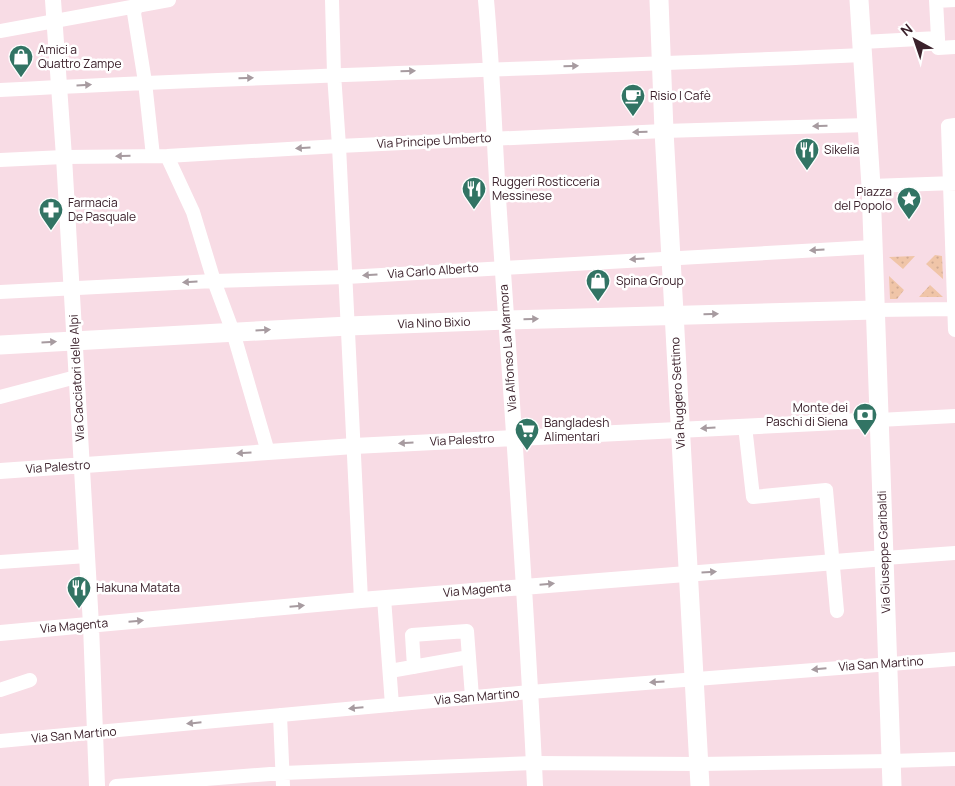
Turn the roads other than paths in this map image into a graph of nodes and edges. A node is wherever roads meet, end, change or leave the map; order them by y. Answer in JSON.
{"nodes":[{"id":1,"x":53,"y":0,"type":"edge"},
{"id":2,"x":169,"y":0,"type":"edge"},
{"id":3,"x":332,"y":0,"type":"edge"},
{"id":4,"x":486,"y":0,"type":"edge"},
{"id":5,"x":659,"y":0,"type":"edge"},
{"id":6,"x":859,"y":0,"type":"edge"},
{"id":7,"x":936,"y":0,"type":"edge"},
{"id":8,"x":955,"y":0,"type":"edge"},
{"id":9,"x":138,"y":2,"type":"edge"},
{"id":10,"x":54,"y":21,"type":"junction"},
{"id":11,"x":0,"y":31,"type":"edge"},
{"id":12,"x":938,"y":38,"type":"junction"},
{"id":13,"x":955,"y":47,"type":"edge"},
{"id":14,"x":862,"y":48,"type":"junction"},
{"id":15,"x":662,"y":64,"type":"junction"},
{"id":16,"x":492,"y":68,"type":"junction"},
{"id":17,"x":334,"y":74,"type":"junction"},
{"id":18,"x":144,"y":82,"type":"junction"},
{"id":19,"x":59,"y":87,"type":"junction"},
{"id":20,"x":0,"y":90,"type":"edge"},
{"id":21,"x":868,"y":125,"type":"junction"},
{"id":22,"x":955,"y":126,"type":"edge"},
{"id":23,"x":664,"y":131,"type":"junction"},
{"id":24,"x":495,"y":138,"type":"junction"},
{"id":25,"x":339,"y":146,"type":"junction"},
{"id":26,"x":160,"y":156,"type":"junction"},
{"id":27,"x":64,"y":157,"type":"junction"},
{"id":28,"x":0,"y":160,"type":"edge"},
{"id":29,"x":952,"y":183,"type":"edge"},
{"id":30,"x":872,"y":186,"type":"junction"},
{"id":31,"x":953,"y":245,"type":"edge"},
{"id":32,"x":869,"y":247,"type":"junction"},
{"id":33,"x":671,"y":258,"type":"junction"},
{"id":34,"x":503,"y":267,"type":"junction"},
{"id":35,"x":346,"y":277,"type":"junction"},
{"id":36,"x":214,"y":281,"type":"junction"},
{"id":37,"x":71,"y":288,"type":"junction"},
{"id":38,"x":0,"y":292,"type":"edge"},
{"id":39,"x":954,"y":311,"type":"edge"},
{"id":40,"x":873,"y":313,"type":"junction"},
{"id":41,"x":674,"y":316,"type":"junction"},
{"id":42,"x":507,"y":320,"type":"junction"},
{"id":43,"x":348,"y":326,"type":"junction"},
{"id":44,"x":955,"y":330,"type":"edge"},
{"id":45,"x":233,"y":332,"type":"junction"},
{"id":46,"x":75,"y":340,"type":"junction"},
{"id":47,"x":0,"y":345,"type":"edge"},
{"id":48,"x":76,"y":377,"type":"junction"},
{"id":49,"x":0,"y":397,"type":"edge"},
{"id":50,"x":955,"y":416,"type":"edge"},
{"id":51,"x":880,"y":420,"type":"junction"},
{"id":52,"x":745,"y":426,"type":"junction"},
{"id":53,"x":680,"y":429,"type":"junction"},
{"id":54,"x":514,"y":437,"type":"junction"},
{"id":55,"x":354,"y":446,"type":"junction"},
{"id":56,"x":268,"y":452,"type":"junction"},
{"id":57,"x":82,"y":465,"type":"junction"},
{"id":58,"x":0,"y":471,"type":"edge"},
{"id":59,"x":955,"y":553,"type":"edge"},
{"id":60,"x":87,"y":556,"type":"junction"},
{"id":61,"x":885,"y":558,"type":"junction"},
{"id":62,"x":0,"y":562,"type":"edge"},
{"id":63,"x":832,"y":563,"type":"junction"},
{"id":64,"x":688,"y":573,"type":"junction"},
{"id":65,"x":523,"y":586,"type":"junction"},
{"id":66,"x":384,"y":598,"type":"junction"},
{"id":67,"x":361,"y":600,"type":"junction"},
{"id":68,"x":836,"y":611,"type":"dead end"},
{"id":69,"x":91,"y":625,"type":"junction"},
{"id":70,"x":0,"y":633,"type":"edge"},
{"id":71,"x":469,"y":658,"type":"junction"},
{"id":72,"x":955,"y":659,"type":"edge"},
{"id":73,"x":888,"y":664,"type":"junction"},
{"id":74,"x":414,"y":667,"type":"junction"},
{"id":75,"x":390,"y":671,"type":"junction"},
{"id":76,"x":694,"y":679,"type":"junction"},
{"id":77,"x":30,"y":680,"type":"dead end"},
{"id":78,"x":0,"y":690,"type":"edge"},
{"id":79,"x":530,"y":692,"type":"junction"},
{"id":80,"x":472,"y":698,"type":"junction"},
{"id":81,"x":392,"y":705,"type":"junction"},
{"id":82,"x":280,"y":715,"type":"junction"},
{"id":83,"x":94,"y":733,"type":"junction"},
{"id":84,"x":0,"y":741,"type":"edge"},
{"id":85,"x":955,"y":758,"type":"edge"},
{"id":86,"x":891,"y":762,"type":"junction"},
{"id":87,"x":534,"y":763,"type":"junction"},
{"id":88,"x":699,"y":764,"type":"junction"},
{"id":89,"x":283,"y":779,"type":"edge"},
{"id":90,"x":97,"y":786,"type":"edge"},
{"id":91,"x":116,"y":786,"type":"edge"},
{"id":92,"x":535,"y":786,"type":"edge"},
{"id":93,"x":700,"y":786,"type":"edge"},
{"id":94,"x":892,"y":786,"type":"edge"}],
"edges":[{"from":1,"to":10,"type":"street","name":"Via Cacciatori delle Alpi"},
{"from":2,"to":9,"type":"street"},
{"from":3,"to":17,"type":"street"},
{"from":4,"to":16,"type":"street","name":"Via Alfonso La Marmora"},
{"from":5,"to":15,"type":"main road","name":"Via Ruggero Settimo"},
{"from":6,"to":14,"type":"main road"},
{"from":7,"to":8,"type":"street"},
{"from":7,"to":12,"type":"street"},
{"from":9,"to":10,"type":"street"},
{"from":9,"to":18,"type":"street"},
{"from":10,"to":11,"type":"street"},
{"from":10,"to":19,"type":"street","name":"Via Cacciatori delle Alpi"},
{"from":12,"to":13,"type":"street"},
{"from":12,"to":14,"type":"street"},
{"from":14,"to":15,"type":"street"},
{"from":14,"to":21,"type":"main road"},
{"from":16,"to":15,"type":"street","one_way":true},
{"from":15,"to":23,"type":"main road","name":"Via Ruggero Settimo"},
{"from":17,"to":16,"type":"street","one_way":true},
{"from":16,"to":24,"type":"street","name":"Via Alfonso La Marmora"},
{"from":18,"to":17,"type":"street","one_way":true},
{"from":17,"to":25,"type":"street"},
{"from":19,"to":18,"type":"street","one_way":true},
{"from":18,"to":26,"type":"street"},
{"from":19,"to":20,"type":"street"},
{"from":19,"to":27,"type":"street","name":"Via Cacciatori delle Alpi"},
{"from":21,"to":23,"type":"street","name":"Via Principe Umberto","one_way":true},
{"from":21,"to":30,"type":"main road","name":"Via Giuseppe Garibaldi"},
{"from":22,"to":29,"type":"street"},
{"from":23,"to":24,"type":"street","name":"Via Principe Umberto","one_way":true},
{"from":23,"to":33,"type":"main road","name":"Via Ruggero Settimo"},
{"from":24,"to":25,"type":"street","name":"Via Principe Umberto"},
{"from":24,"to":34,"type":"street","name":"Via Alfonso La Marmora"},
{"from":25,"to":26,"type":"street","name":"Via Principe Umberto","one_way":true},
{"from":25,"to":35,"type":"street"},
{"from":26,"to":27,"type":"street","name":"Via Principe Umberto","one_way":true},
{"from":26,"to":36,"type":"street"},
{"from":27,"to":28,"type":"street","name":"Via Principe Umberto"},
{"from":27,"to":37,"type":"street","name":"Via Cacciatori delle Alpi"},
{"from":29,"to":30,"type":"street"},
{"from":29,"to":31,"type":"street"},
{"from":30,"to":32,"type":"main road","name":"Via Giuseppe Garibaldi"},
{"from":31,"to":39,"type":"street"},
{"from":32,"to":33,"type":"street","name":"Via Carlo Alberto","one_way":true},
{"from":32,"to":40,"type":"main road","name":"Via Giuseppe Garibaldi"},
{"from":33,"to":34,"type":"street","name":"Via Carlo Alberto","one_way":true},
{"from":33,"to":41,"type":"main road","name":"Via Ruggero Settimo"},
{"from":34,"to":35,"type":"street","name":"Via Carlo Alberto","one_way":true},
{"from":34,"to":42,"type":"street","name":"Via Alfonso La Marmora"},
{"from":35,"to":36,"type":"street","name":"Via Carlo Alberto"},
{"from":35,"to":43,"type":"street"},
{"from":36,"to":37,"type":"street","name":"Via Carlo Alberto","one_way":true},
{"from":36,"to":45,"type":"street"},
{"from":37,"to":38,"type":"street","name":"Via Carlo Alberto"},
{"from":37,"to":46,"type":"street","name":"Via Cacciatori delle Alpi"},
{"from":39,"to":40,"type":"street"},
{"from":39,"to":44,"type":"street"},
{"from":41,"to":40,"type":"main road","name":"Via Nino Bixio","one_way":true},
{"from":40,"to":51,"type":"main road","name":"Via Giuseppe Garibaldi"},
{"from":42,"to":41,"type":"main road","name":"Via Nino Bixio","one_way":true},
{"from":41,"to":53,"type":"main road","name":"Via Ruggero Settimo"},
{"from":42,"to":43,"type":"main road","name":"Via Nino Bixio"},
{"from":42,"to":54,"type":"street","name":"Via Alfonso La Marmora"},
{"from":45,"to":43,"type":"main road","name":"Via Nino Bixio","one_way":true},
{"from":43,"to":55,"type":"street"},
{"from":45,"to":46,"type":"main road","name":"Via Nino Bixio"},
{"from":45,"to":56,"type":"street"},
{"from":47,"to":46,"type":"main road","name":"Via Nino Bixio","one_way":true},
{"from":46,"to":48,"type":"street","name":"Via Cacciatori delle Alpi"},
{"from":48,"to":49,"type":"street"},
{"from":48,"to":57,"type":"street","name":"Via Cacciatori delle Alpi"},
{"from":50,"to":51,"type":"street","name":"Via Palestro"},
{"from":51,"to":52,"type":"street","name":"Via Palestro"},
{"from":51,"to":61,"type":"main road","name":"Via Giuseppe Garibaldi"},
{"from":52,"to":53,"type":"street","name":"Via Palestro","one_way":true},
{"from":52,"to":63,"type":"street"},
{"from":53,"to":54,"type":"street","name":"Via Palestro"},
{"from":53,"to":64,"type":"main road","name":"Via Ruggero Settimo"},
{"from":54,"to":55,"type":"street","name":"Via Palestro","one_way":true},
{"from":54,"to":65,"type":"street","name":"Via Alfonso La Marmora"},
{"from":55,"to":56,"type":"street","name":"Via Palestro"},
{"from":55,"to":67,"type":"street"},
{"from":56,"to":57,"type":"street","name":"Via Palestro","one_way":true},
{"from":57,"to":58,"type":"street","name":"Via Palestro"},
{"from":57,"to":60,"type":"street","name":"Via Cacciatori delle Alpi"},
{"from":59,"to":61,"type":"street","name":"Via Magenta"},
{"from":60,"to":62,"type":"street"},
{"from":60,"to":69,"type":"street","name":"Via Cacciatori delle Alpi"},
{"from":61,"to":63,"type":"street","name":"Via Magenta"},
{"from":61,"to":73,"type":"main road","name":"Via Giuseppe Garibaldi"},
{"from":64,"to":63,"type":"street","name":"Via Magenta","one_way":true},
{"from":63,"to":68,"type":"street"},
{"from":65,"to":64,"type":"street","name":"Via Magenta","one_way":true},
{"from":64,"to":76,"type":"main road","name":"Via Ruggero Settimo"},
{"from":65,"to":66,"type":"street","name":"Via Magenta"},
{"from":65,"to":79,"type":"street","name":"Via Alfonso La Marmora"},
{"from":66,"to":67,"type":"street","name":"Via Magenta"},
{"from":66,"to":75,"type":"street"},
{"from":69,"to":67,"type":"street","name":"Via Magenta","one_way":true},
{"from":69,"to":70,"type":"street","name":"Via Magenta"},
{"from":69,"to":83,"type":"street","name":"Via Cacciatori delle Alpi"},
{"from":71,"to":74,"type":"street"},
{"from":71,"to":74,"type":"street"},
{"from":71,"to":80,"type":"street"},
{"from":72,"to":73,"type":"street","name":"Via San Martino"},
{"from":73,"to":76,"type":"street","name":"Via San Martino","one_way":true},
{"from":73,"to":86,"type":"main road","name":"Via Giuseppe Garibaldi"},
{"from":74,"to":75,"type":"street"},
{"from":75,"to":81,"type":"street"},
{"from":76,"to":79,"type":"street","name":"Via San Martino","one_way":true},
{"from":76,"to":88,"type":"main road","name":"Via Ruggero Settimo"},
{"from":77,"to":78,"type":"street"},
{"from":79,"to":80,"type":"street","name":"Via San Martino"},
{"from":79,"to":87,"type":"street","name":"Via Alfonso La Marmora"},
{"from":80,"to":81,"type":"street","name":"Via San Martino"},
{"from":81,"to":82,"type":"street","name":"Via San Martino","one_way":true},
{"from":82,"to":83,"type":"street","name":"Via San Martino","one_way":true},
{"from":82,"to":89,"type":"street"},
{"from":83,"to":84,"type":"street","name":"Via San Martino"},
{"from":83,"to":90,"type":"street","name":"Via Cacciatori delle Alpi"},
{"from":85,"to":86,"type":"street"},
{"from":86,"to":88,"type":"street"},
{"from":86,"to":94,"type":"main road","name":"Via Giuseppe Garibaldi"},
{"from":87,"to":88,"type":"street"},
{"from":87,"to":89,"type":"street"},
{"from":87,"to":92,"type":"street","name":"Via Alfonso La Marmora"},
{"from":88,"to":93,"type":"main road","name":"Via Ruggero Settimo"},
{"from":89,"to":91,"type":"street"}]}
